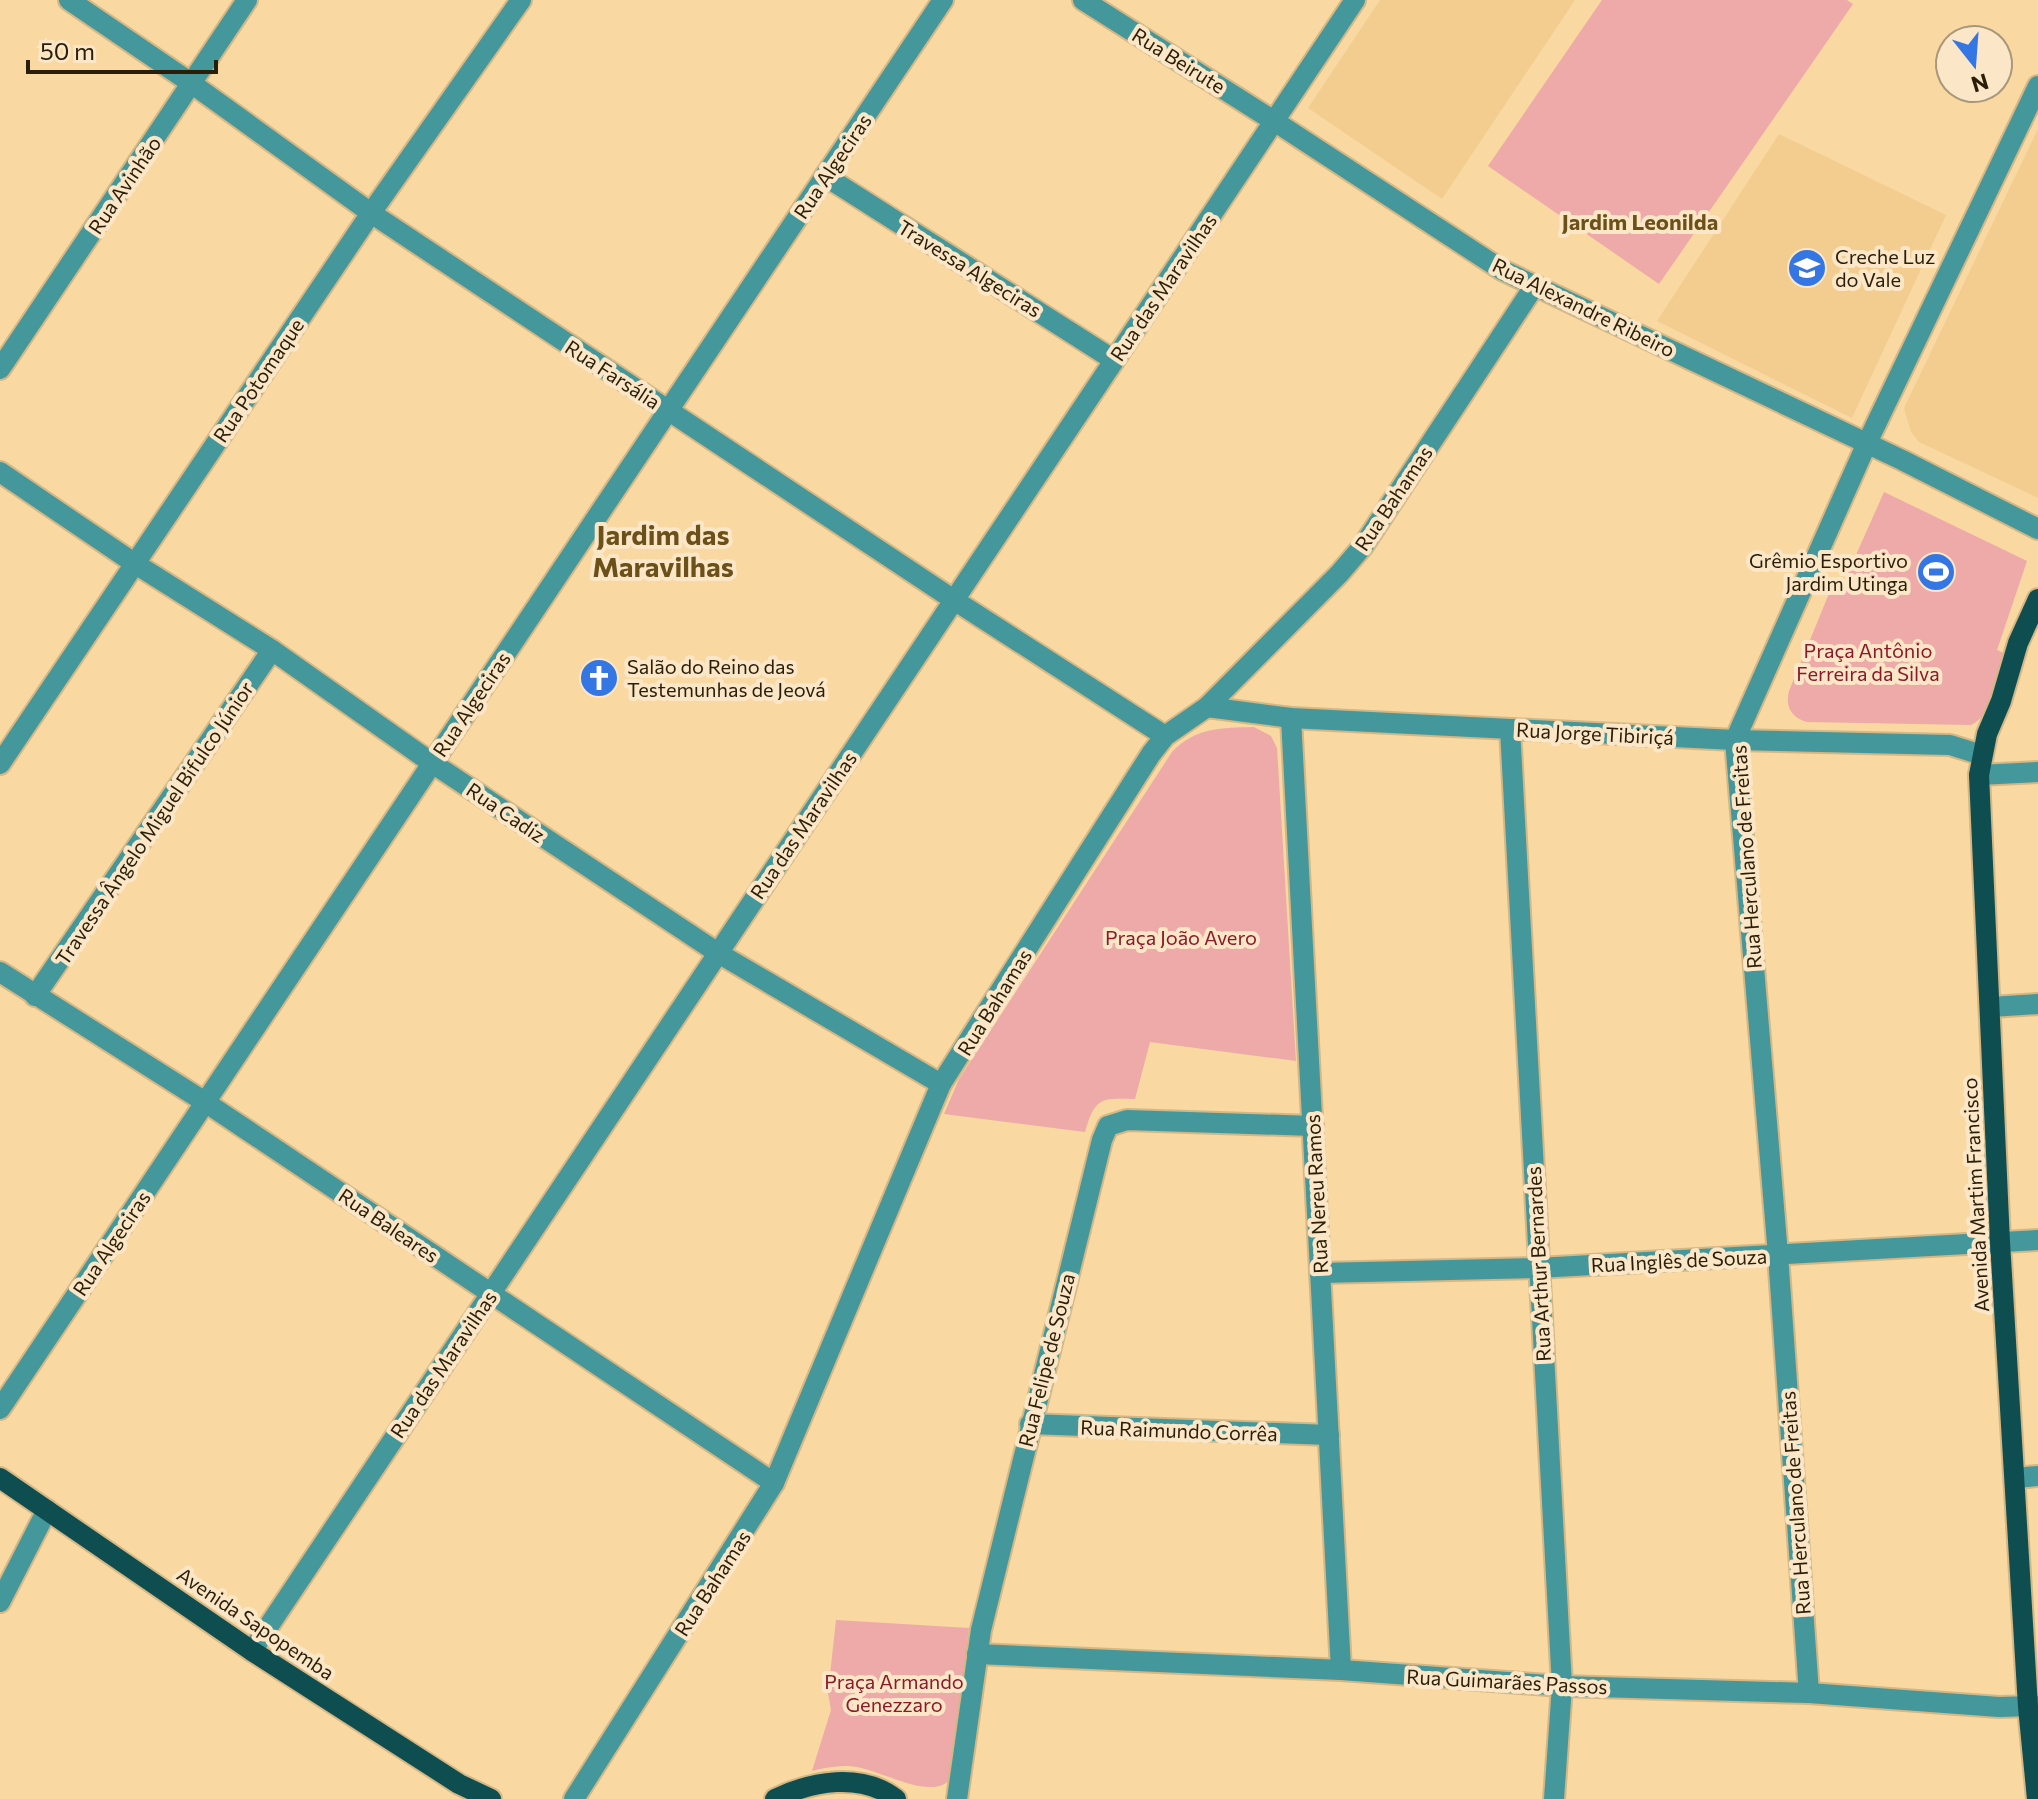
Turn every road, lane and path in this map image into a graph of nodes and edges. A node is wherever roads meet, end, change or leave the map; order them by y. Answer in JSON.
{"nodes":[{"id":1,"x":69,"y":0,"type":"edge"},
{"id":2,"x":247,"y":0,"type":"edge"},
{"id":3,"x":521,"y":0,"type":"edge"},
{"id":4,"x":943,"y":0,"type":"edge"},
{"id":5,"x":1083,"y":0,"type":"edge"},
{"id":6,"x":1355,"y":0,"type":"edge"},
{"id":7,"x":191,"y":83,"type":"junction"},
{"id":8,"x":2038,"y":86,"type":"edge"},
{"id":9,"x":1274,"y":121,"type":"junction"},
{"id":10,"x":825,"y":176,"type":"junction"},
{"id":11,"x":371,"y":213,"type":"junction"},
{"id":12,"x":1535,"y":285,"type":"junction"},
{"id":13,"x":1114,"y":360,"type":"junction"},
{"id":14,"x":0,"y":369,"type":"edge"},
{"id":15,"x":668,"y":410,"type":"junction"},
{"id":16,"x":1867,"y":443,"type":"junction"},
{"id":17,"x":0,"y":472,"type":"edge"},
{"id":18,"x":2038,"y":529,"type":"edge"},
{"id":19,"x":134,"y":563,"type":"junction"},
{"id":20,"x":2038,"y":599,"type":"edge"},
{"id":21,"x":954,"y":600,"type":"junction"},
{"id":22,"x":272,"y":650,"type":"junction"},
{"id":23,"x":1207,"y":707,"type":"junction"},
{"id":24,"x":1291,"y":718,"type":"junction"},
{"id":25,"x":1510,"y":729,"type":"junction"},
{"id":26,"x":1165,"y":736,"type":"junction"},
{"id":27,"x":1735,"y":740,"type":"junction"},
{"id":28,"x":432,"y":763,"type":"junction"},
{"id":29,"x":0,"y":764,"type":"edge"},
{"id":30,"x":1980,"y":765,"type":"junction"},
{"id":31,"x":2038,"y":772,"type":"edge"},
{"id":32,"x":718,"y":953,"type":"junction"},
{"id":33,"x":0,"y":972,"type":"edge"},
{"id":34,"x":35,"y":996,"type":"junction"},
{"id":35,"x":2038,"y":1004,"type":"edge"},
{"id":36,"x":1991,"y":1007,"type":"junction"},
{"id":37,"x":941,"y":1084,"type":"junction"},
{"id":38,"x":205,"y":1102,"type":"junction"},
{"id":39,"x":1313,"y":1126,"type":"junction"},
{"id":40,"x":2038,"y":1240,"type":"edge"},
{"id":41,"x":2000,"y":1242,"type":"junction"},
{"id":42,"x":1778,"y":1255,"type":"junction"},
{"id":43,"x":1538,"y":1268,"type":"junction"},
{"id":44,"x":1320,"y":1273,"type":"junction"},
{"id":45,"x":491,"y":1293,"type":"junction"},
{"id":46,"x":0,"y":1409,"type":"edge"},
{"id":47,"x":1030,"y":1424,"type":"junction"},
{"id":48,"x":1329,"y":1435,"type":"junction"},
{"id":49,"x":2038,"y":1476,"type":"edge"},
{"id":50,"x":0,"y":1478,"type":"edge"},
{"id":51,"x":2015,"y":1478,"type":"junction"},
{"id":52,"x":774,"y":1483,"type":"junction"},
{"id":53,"x":47,"y":1510,"type":"junction"},
{"id":54,"x":0,"y":1602,"type":"edge"},
{"id":55,"x":252,"y":1651,"type":"junction"},
{"id":56,"x":977,"y":1654,"type":"junction"},
{"id":57,"x":1341,"y":1670,"type":"junction"},
{"id":58,"x":1562,"y":1686,"type":"junction"},
{"id":59,"x":1809,"y":1693,"type":"junction"},
{"id":60,"x":2033,"y":1707,"type":"edge"},
{"id":61,"x":491,"y":1799,"type":"edge"},
{"id":62,"x":574,"y":1799,"type":"edge"},
{"id":63,"x":775,"y":1799,"type":"edge"},
{"id":64,"x":896,"y":1799,"type":"edge"},
{"id":65,"x":957,"y":1799,"type":"edge"},
{"id":66,"x":1554,"y":1799,"type":"edge"},
{"id":67,"x":2037,"y":1799,"type":"edge"}],
"edges":[{"from":1,"to":7,"type":"street","name":"Rua Farsália"},
{"from":2,"to":7,"type":"street","name":"Rua Avinhão"},
{"from":3,"to":11,"type":"street","name":"Rua Potomaque"},
{"from":4,"to":10,"type":"street","name":"Rua Algeciras"},
{"from":5,"to":9,"type":"street","name":"Rua Beirute"},
{"from":6,"to":9,"type":"street","name":"Rua das Maravilhas"},
{"from":7,"to":11,"type":"street","name":"Rua Farsália"},
{"from":7,"to":14,"type":"street","name":"Rua Avinhão"},
{"from":8,"to":16,"type":"street","name":"Rua Herculano de Freitas"},
{"from":9,"to":12,"type":"street","name":"Rua Alexandre Ribeiro"},
{"from":9,"to":13,"type":"street","name":"Rua das Maravilhas"},
{"from":10,"to":13,"type":"street","name":"Travessa Algeciras"},
{"from":10,"to":15,"type":"street","name":"Rua Algeciras"},
{"from":11,"to":15,"type":"street","name":"Rua Farsália"},
{"from":11,"to":19,"type":"street","name":"Rua Potomaque"},
{"from":12,"to":16,"type":"street","name":"Rua Alexandre Ribeiro"},
{"from":12,"to":23,"type":"street","name":"Rua Bahamas"},
{"from":13,"to":21,"type":"street","name":"Rua das Maravilhas"},
{"from":15,"to":21,"type":"street","name":"Rua Farsália"},
{"from":15,"to":28,"type":"street","name":"Rua Algeciras"},
{"from":16,"to":18,"type":"street","name":"Rua Alexandre Ribeiro"},
{"from":16,"to":27,"type":"street","name":"Rua Herculano de Freitas"},
{"from":17,"to":19,"type":"street","name":"Rua Cadiz"},
{"from":19,"to":22,"type":"street","name":"Rua Cadiz"},
{"from":19,"to":29,"type":"street","name":"Rua Potomaque"},
{"from":20,"to":30,"type":"main road","name":"Avenida Martim Francisco"},
{"from":21,"to":26,"type":"street","name":"Rua Farsália"},
{"from":21,"to":32,"type":"street","name":"Rua das Maravilhas"},
{"from":22,"to":28,"type":"street","name":"Rua Cadiz"},
{"from":22,"to":34,"type":"street","name":"Travessa Ângelo Miguel Bifulco Júnior"},
{"from":23,"to":24,"type":"street","name":"Rua Jorge Tibiriçá"},
{"from":23,"to":26,"type":"street","name":"Rua Bahamas"},
{"from":24,"to":25,"type":"street","name":"Rua Jorge Tibiriçá"},
{"from":24,"to":39,"type":"street","name":"Rua Nereu Ramos"},
{"from":25,"to":27,"type":"street","name":"Rua Jorge Tibiriçá"},
{"from":25,"to":43,"type":"street","name":"Rua Arthur Bernardes"},
{"from":26,"to":37,"type":"street","name":"Rua Bahamas"},
{"from":27,"to":30,"type":"street","name":"Rua Jorge Tibiriçá"},
{"from":27,"to":42,"type":"street","name":"Rua Herculano de Freitas"},
{"from":28,"to":32,"type":"street","name":"Rua Cadiz"},
{"from":28,"to":38,"type":"street","name":"Rua Algeciras"},
{"from":30,"to":31,"type":"street","name":"Rua Jorge Tibiriçá"},
{"from":30,"to":36,"type":"main road","name":"Avenida Martim Francisco"},
{"from":32,"to":37,"type":"street","name":"Rua Cadiz"},
{"from":32,"to":45,"type":"street","name":"Rua das Maravilhas"},
{"from":33,"to":34,"type":"street","name":"Rua Baleares"},
{"from":34,"to":38,"type":"street","name":"Rua Baleares"},
{"from":35,"to":36,"type":"street"},
{"from":36,"to":41,"type":"main road","name":"Avenida Martim Francisco"},
{"from":37,"to":52,"type":"street","name":"Rua Bahamas"},
{"from":38,"to":45,"type":"street","name":"Rua Baleares"},
{"from":38,"to":46,"type":"street","name":"Rua Algeciras"},
{"from":39,"to":44,"type":"street","name":"Rua Nereu Ramos"},
{"from":39,"to":47,"type":"street","name":"Rua Felipe de Souza"},
{"from":40,"to":41,"type":"street","name":"Rua Inglês de Souza"},
{"from":41,"to":42,"type":"street","name":"Rua Inglês de Souza"},
{"from":41,"to":51,"type":"main road","name":"Avenida Martim Francisco"},
{"from":42,"to":43,"type":"street","name":"Rua Inglês de Souza"},
{"from":42,"to":59,"type":"street","name":"Rua Herculano de Freitas"},
{"from":43,"to":44,"type":"street","name":"Rua Inglês de Souza"},
{"from":43,"to":58,"type":"street","name":"Rua Arthur Bernardes"},
{"from":44,"to":48,"type":"street","name":"Rua Nereu Ramos"},
{"from":45,"to":52,"type":"street","name":"Rua Baleares"},
{"from":45,"to":55,"type":"street","name":"Rua das Maravilhas"},
{"from":47,"to":48,"type":"street","name":"Rua Raimundo Corrêa"},
{"from":47,"to":56,"type":"street","name":"Rua Felipe de Souza"},
{"from":48,"to":57,"type":"street","name":"Rua Nereu Ramos"},
{"from":49,"to":51,"type":"street"},
{"from":50,"to":53,"type":"main road","name":"Avenida Sapopemba"},
{"from":51,"to":60,"type":"main road","name":"Avenida Martim Francisco"},
{"from":52,"to":62,"type":"street","name":"Rua Bahamas"},
{"from":53,"to":54,"type":"street"},
{"from":53,"to":55,"type":"main road","name":"Avenida Sapopemba"},
{"from":55,"to":61,"type":"main road","name":"Avenida Sapopemba"},
{"from":56,"to":57,"type":"street","name":"Rua Guimarães Passos"},
{"from":56,"to":65,"type":"street","name":"Rua Felipe de Souza"},
{"from":57,"to":58,"type":"street","name":"Rua Guimarães Passos"},
{"from":58,"to":59,"type":"street","name":"Rua Guimarães Passos"},
{"from":58,"to":66,"type":"street","name":"Rua Arthur Bernardes"},
{"from":59,"to":60,"type":"street","name":"Rua Guimarães Passos"},
{"from":60,"to":67,"type":"main road","name":"Avenida Martim Francisco"},
{"from":63,"to":64,"type":"main road"}]}
